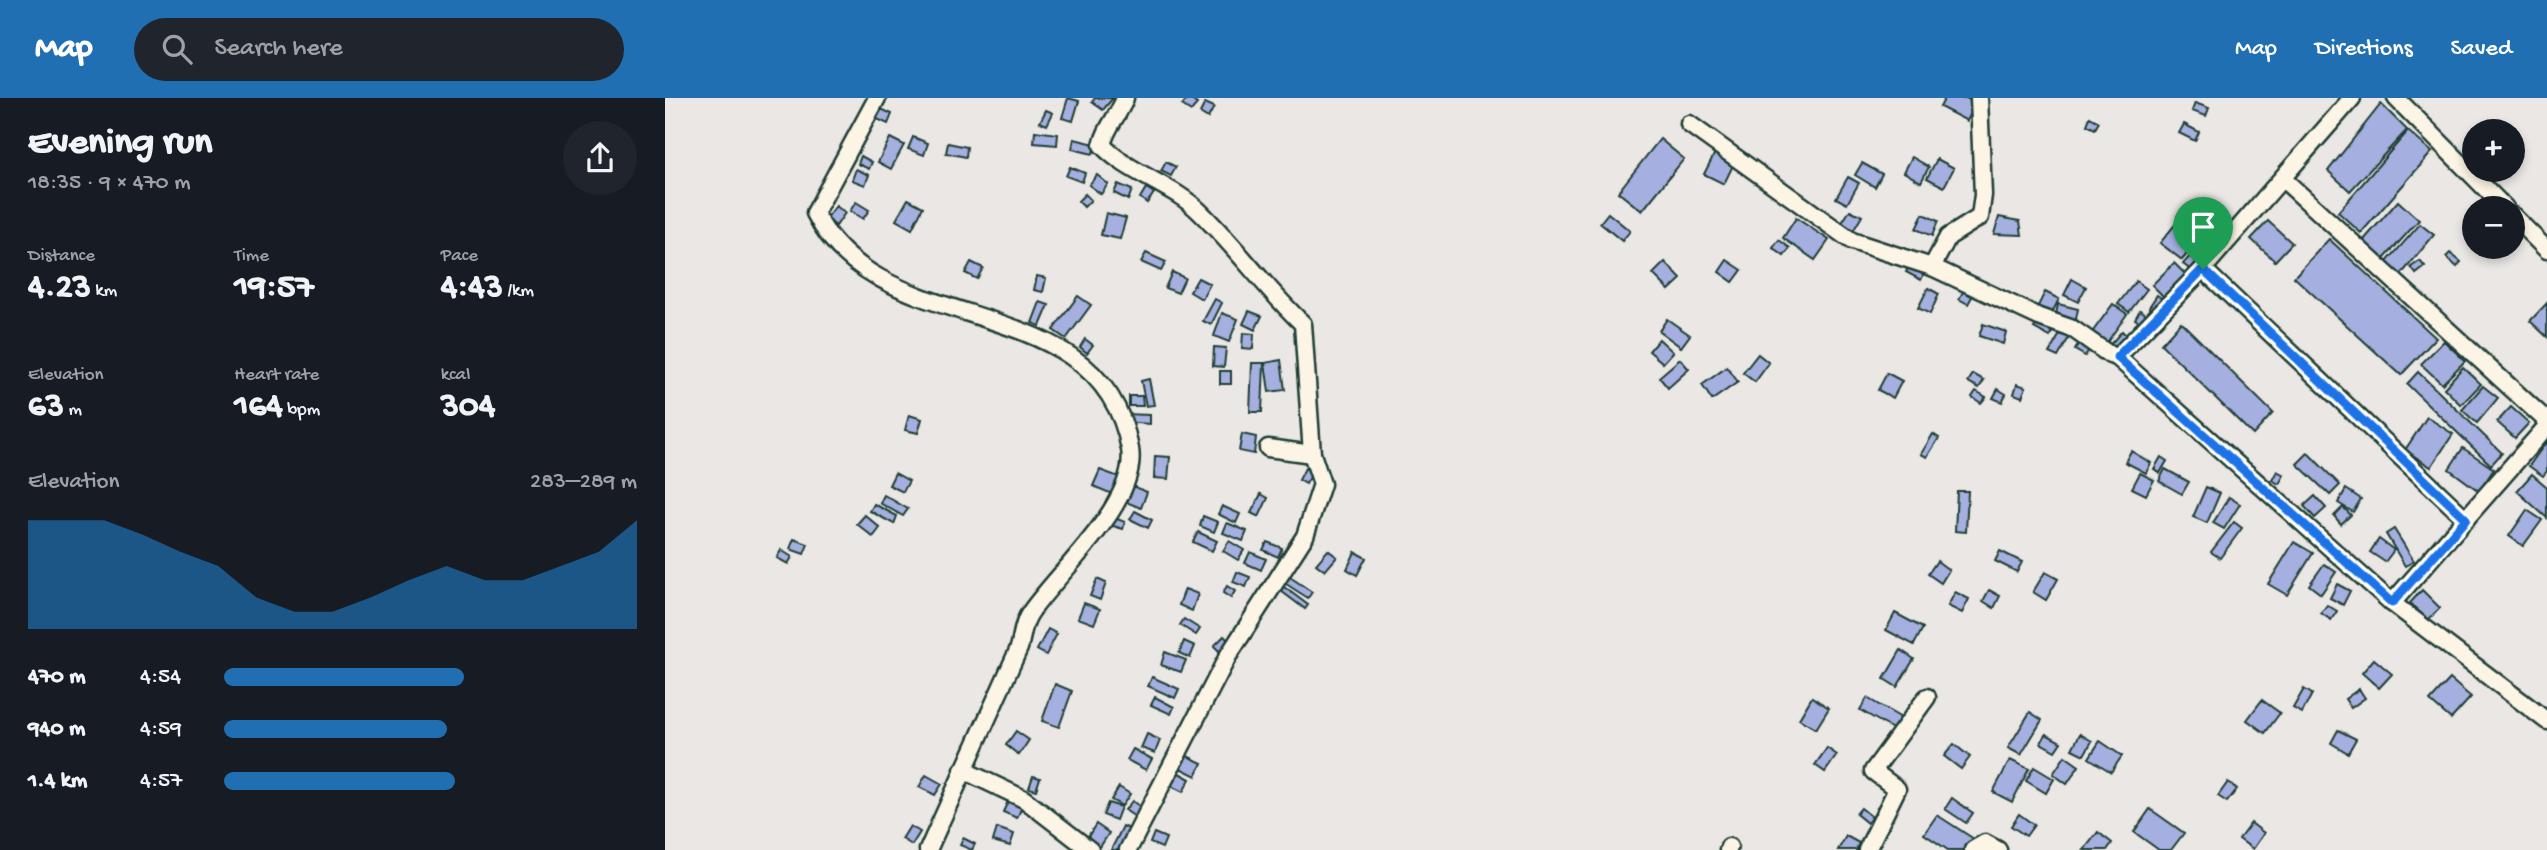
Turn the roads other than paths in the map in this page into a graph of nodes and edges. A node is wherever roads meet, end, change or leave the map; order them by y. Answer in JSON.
{"nodes":[{"id":1,"x":877,"y":98,"type":"edge"},
{"id":2,"x":1125,"y":98,"type":"edge"},
{"id":3,"x":1979,"y":98,"type":"edge"},
{"id":4,"x":2351,"y":98,"type":"edge"},
{"id":5,"x":2396,"y":98,"type":"edge"},
{"id":6,"x":1689,"y":124,"type":"dead end"},
{"id":7,"x":2283,"y":179,"type":"junction"},
{"id":8,"x":2493,"y":196,"type":"edge"},
{"id":9,"x":2525,"y":228,"type":"edge"},
{"id":10,"x":2547,"y":250,"type":"edge"},
{"id":11,"x":1932,"y":267,"type":"junction"},
{"id":12,"x":2203,"y":269,"type":"junction"},
{"id":13,"x":2117,"y":357,"type":"junction"},
{"id":14,"x":2547,"y":421,"type":"edge"},
{"id":15,"x":2547,"y":426,"type":"edge"},
{"id":16,"x":1268,"y":448,"type":"dead end"},
{"id":17,"x":1312,"y":454,"type":"junction"},
{"id":18,"x":2466,"y":519,"type":"junction"},
{"id":19,"x":2392,"y":603,"type":"junction"},
{"id":20,"x":1927,"y":697,"type":"dead end"},
{"id":21,"x":2547,"y":721,"type":"edge"},
{"id":22,"x":964,"y":770,"type":"junction"},
{"id":23,"x":928,"y":850,"type":"edge"},
{"id":24,"x":1090,"y":850,"type":"edge"},
{"id":25,"x":1128,"y":850,"type":"edge"},
{"id":26,"x":1867,"y":850,"type":"edge"},
{"id":27,"x":1973,"y":850,"type":"edge"},
{"id":28,"x":1998,"y":850,"type":"edge"}],
"edges":[{"from":1,"to":22,"type":"street"},
{"from":2,"to":17,"type":"street"},
{"from":3,"to":11,"type":"street"},
{"from":4,"to":7,"type":"street"},
{"from":5,"to":8,"type":"street"},
{"from":6,"to":11,"type":"street"},
{"from":7,"to":12,"type":"street"},
{"from":7,"to":14,"type":"street"},
{"from":9,"to":10,"type":"street"},
{"from":11,"to":13,"type":"street"},
{"from":12,"to":13,"type":"street"},
{"from":12,"to":18,"type":"street"},
{"from":13,"to":19,"type":"street"},
{"from":15,"to":18,"type":"street"},
{"from":16,"to":17,"type":"street"},
{"from":17,"to":25,"type":"street"},
{"from":18,"to":19,"type":"street"},
{"from":19,"to":21,"type":"street"},
{"from":20,"to":26,"type":"street"},
{"from":22,"to":23,"type":"street"},
{"from":22,"to":24,"type":"street"},
{"from":27,"to":28,"type":"street"}]}
